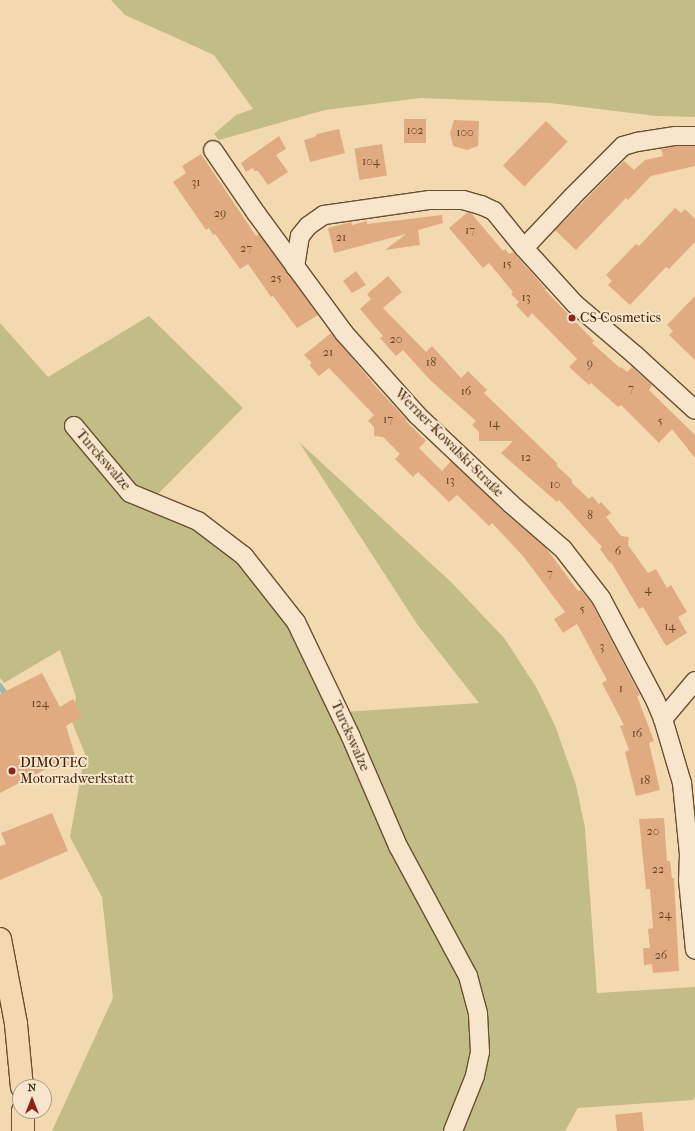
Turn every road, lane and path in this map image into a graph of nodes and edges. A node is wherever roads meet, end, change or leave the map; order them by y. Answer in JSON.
{"nodes":[{"id":1,"x":695,"y":136,"type":"edge"},
{"id":2,"x":213,"y":150,"type":"dead end"},
{"id":3,"x":524,"y":248,"type":"junction"},
{"id":4,"x":296,"y":267,"type":"junction"},
{"id":5,"x":695,"y":410,"type":"edge"},
{"id":6,"x":74,"y":426,"type":"dead end"},
{"id":7,"x":695,"y":681,"type":"edge"},
{"id":8,"x":662,"y":719,"type":"junction"},
{"id":9,"x":0,"y":939,"type":"edge"},
{"id":10,"x":695,"y":950,"type":"edge"},
{"id":11,"x":21,"y":1079,"type":"edge"},
{"id":12,"x":23,"y":1119,"type":"edge"},
{"id":13,"x":23,"y":1131,"type":"edge"},
{"id":14,"x":453,"y":1131,"type":"edge"}],
"edges":[{"from":1,"to":3,"type":"street"},
{"from":2,"to":4,"type":"street","name":"Werner-Kowalski-Straße"},
{"from":3,"to":4,"type":"street"},
{"from":3,"to":5,"type":"street"},
{"from":4,"to":8,"type":"street","name":"Werner-Kowalski-Straße"},
{"from":6,"to":14,"type":"street","name":"Turckswalze"},
{"from":7,"to":8,"type":"street"},
{"from":8,"to":10,"type":"street","name":"Werner-Kowalski-Straße"},
{"from":9,"to":11,"type":"main road"},
{"from":12,"to":13,"type":"main road"}]}
